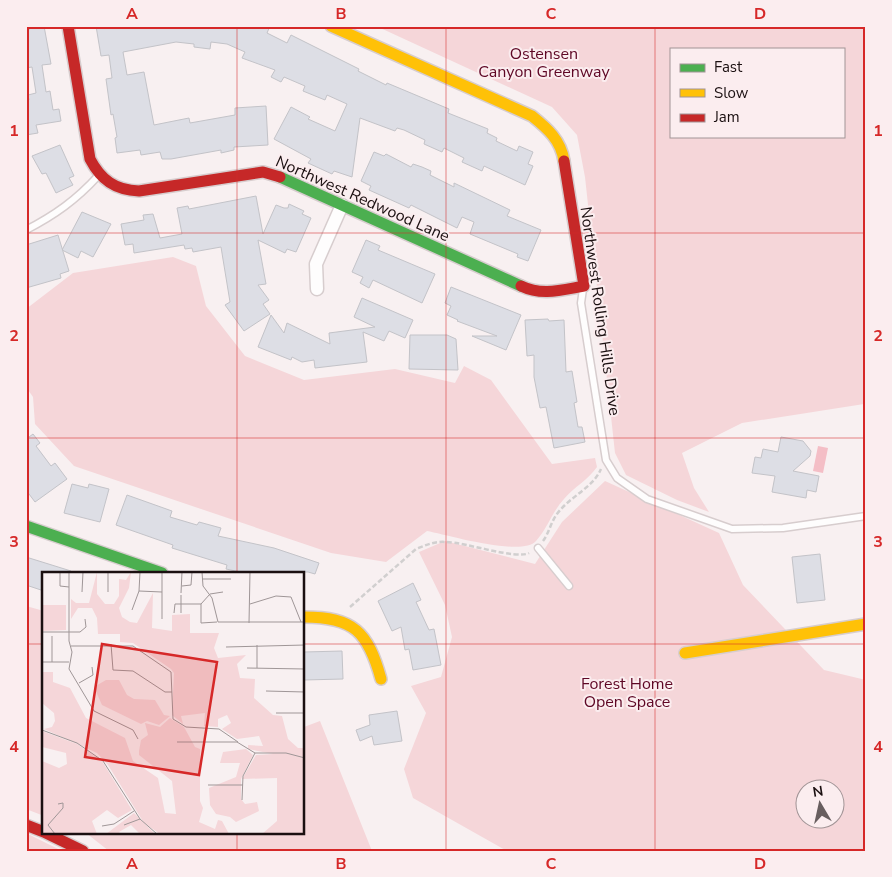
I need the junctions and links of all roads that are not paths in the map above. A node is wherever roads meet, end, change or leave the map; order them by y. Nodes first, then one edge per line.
1 (68, 26) edge
2 (331, 26) edge
3 (99, 175) junction
4 (342, 205) junction
5 (26, 230) edge
6 (584, 286) junction
7 (316, 289) dead end
8 (866, 516) edge
9 (26, 526) edge
10 (538, 548) road end
11 (159, 572) edge
12 (569, 586) dead end
13 (305, 618) edge
14 (866, 624) edge
15 (685, 653) dead end
16 (380, 679) dead end
17 (26, 825) edge
18 (42, 832) edge
19 (47, 834) edge
20 (83, 851) edge

1 - 3 street
2 - 6 street, Northwest Rolling Hills Drive
3 - 4 street, Northwest Redwood Lane
3 - 5 lane
4 - 6 street, Northwest Redwood Lane
4 - 7 street
6 - 8 lane, Northwest Rolling Hills Drive
9 - 11 street
10 - 12 lane
13 - 16 street
14 - 15 street
17 - 18 street
19 - 20 street

